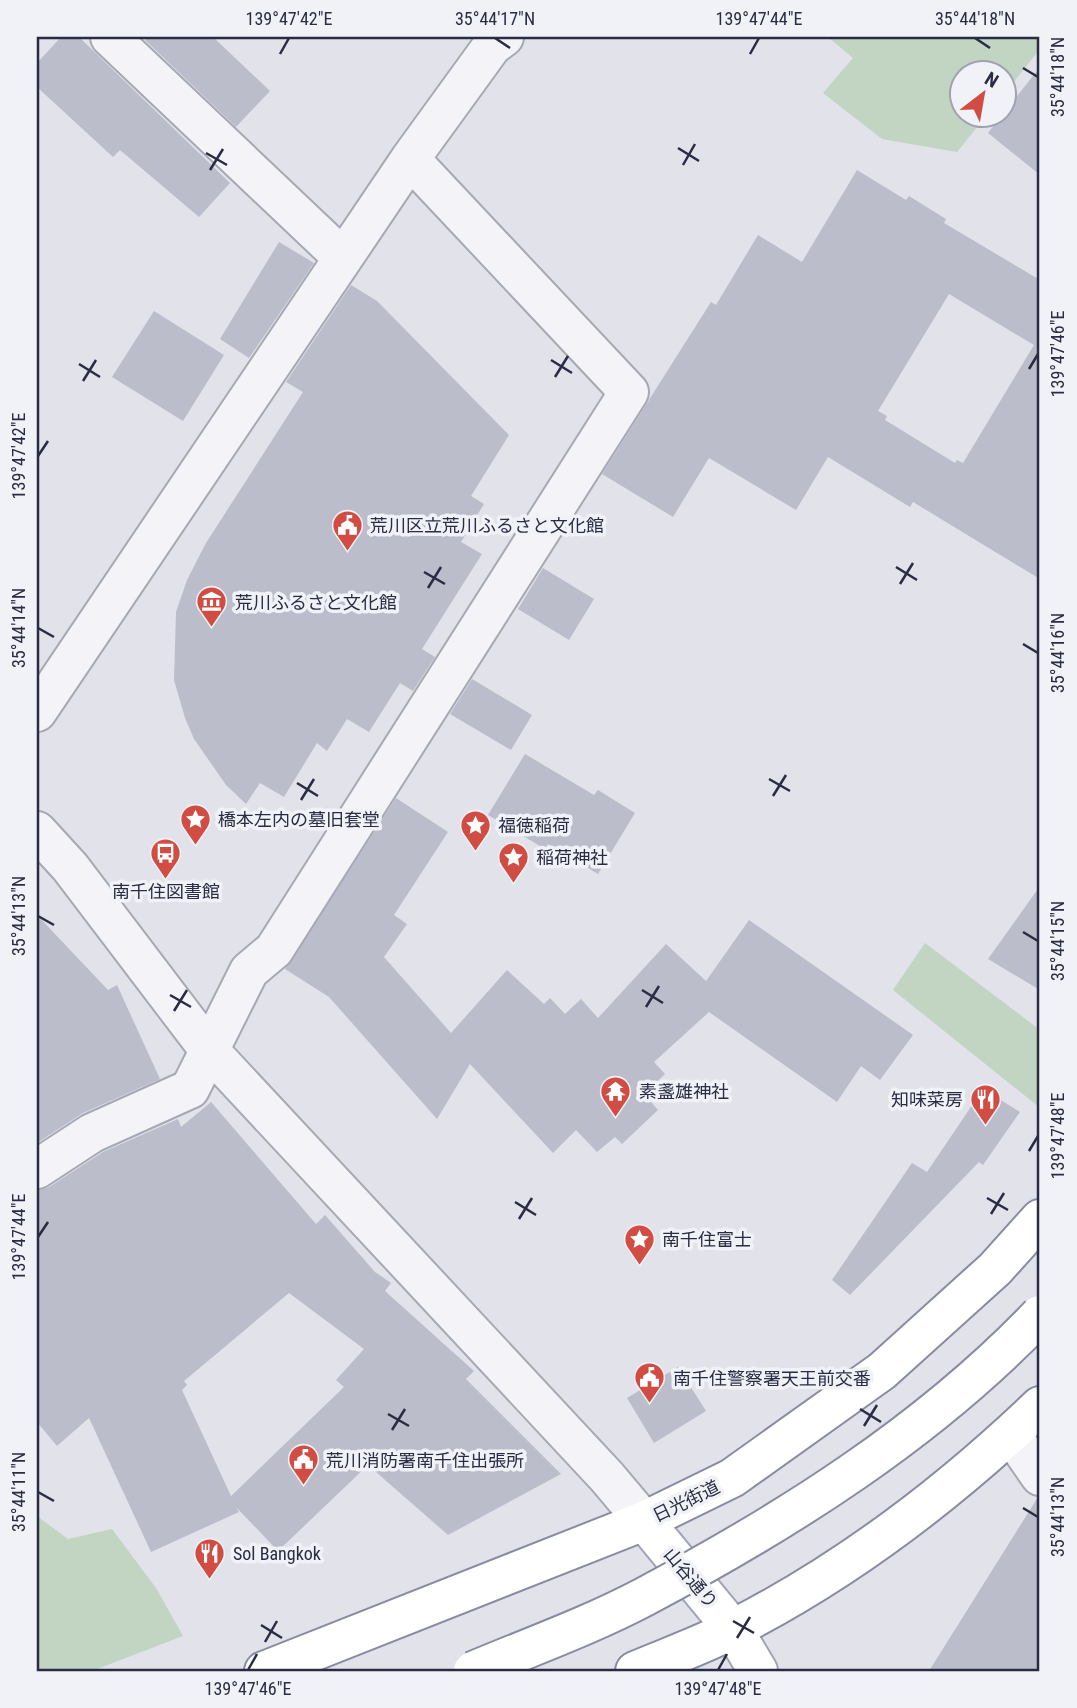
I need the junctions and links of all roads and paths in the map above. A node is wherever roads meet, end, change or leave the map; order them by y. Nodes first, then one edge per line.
1 (110, 37) edge
2 (504, 37) edge
3 (410, 159) junction
4 (343, 258) junction
5 (37, 712) edge
6 (37, 831) edge
7 (208, 1051) junction
8 (37, 1169) edge
9 (1040, 1219) edge
10 (1040, 1315) edge
11 (1040, 1406) edge
12 (1011, 1434) junction
13 (1040, 1476) edge
14 (644, 1521) junction
15 (733, 1629) junction
16 (264, 1671) edge
17 (473, 1671) edge
18 (635, 1671) edge
19 (758, 1671) edge

1 - 4 street
2 - 3 street
3 - 4 street
3 - 7 street
4 - 5 street
6 - 7 street
7 - 8 street
7 - 14 street
9 - 14 main road, 日光街道
10 - 17 main road, bridge
11 - 12 main road
12 - 13 street
12 - 15 main road
14 - 15 main road, 山谷通り
14 - 16 main road, 日光街道
15 - 18 main road
15 - 19 main road, 山谷通り

